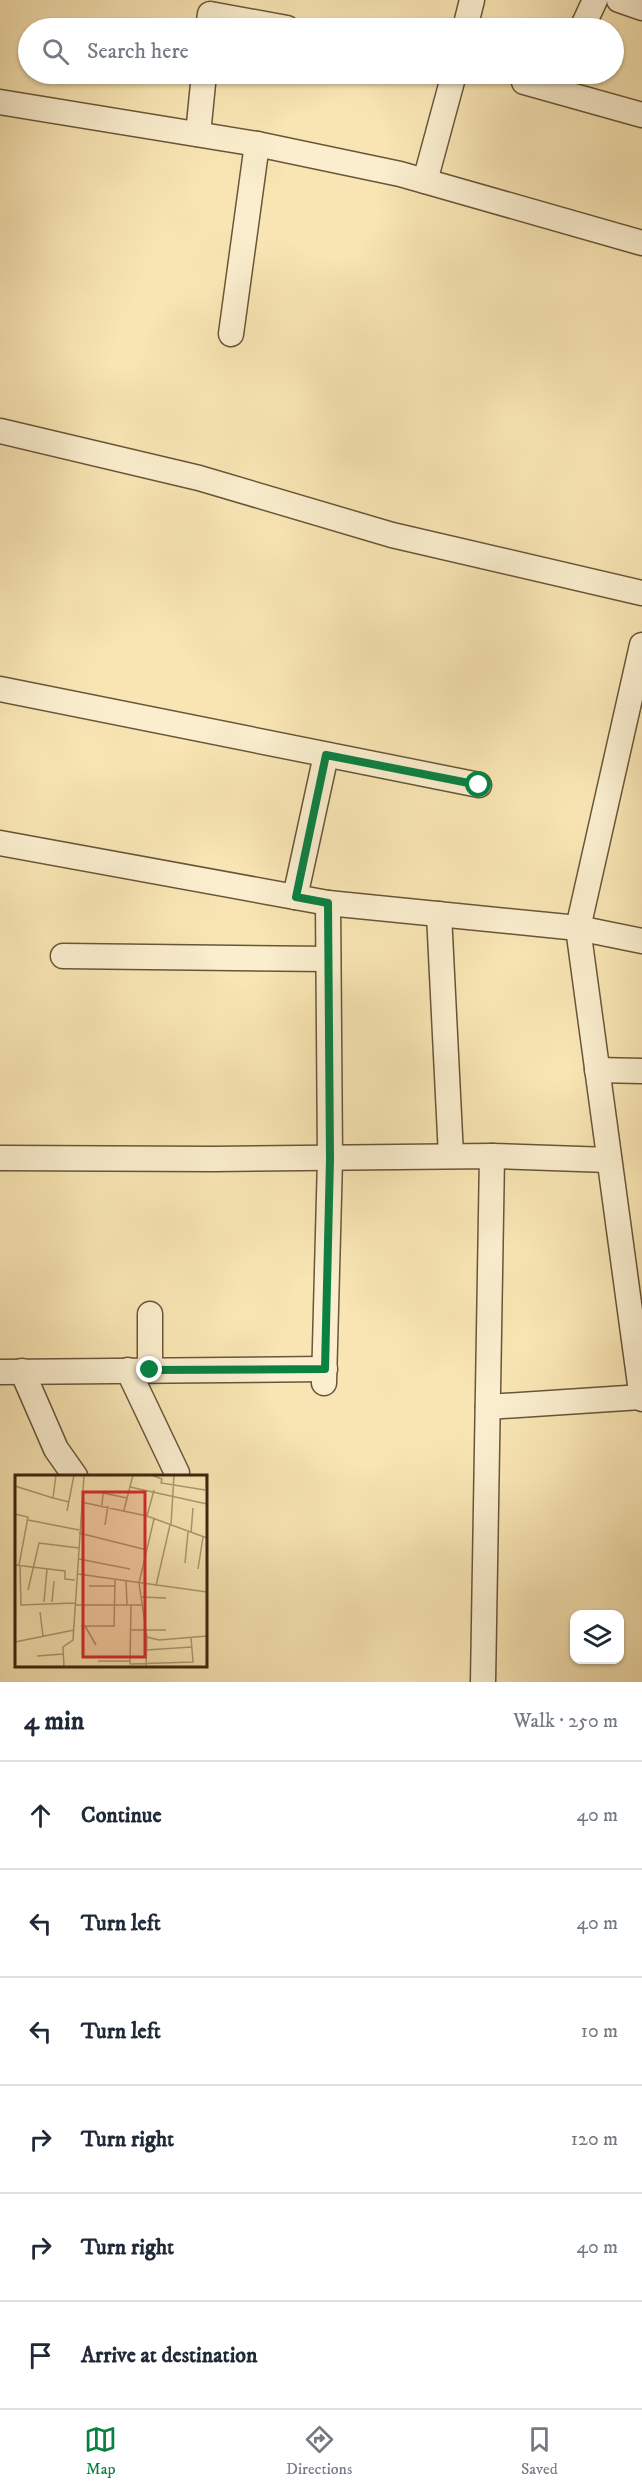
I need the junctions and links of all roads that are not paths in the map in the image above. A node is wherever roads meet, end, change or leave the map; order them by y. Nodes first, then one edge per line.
1 (472, 0) edge
2 (595, 0) edge
3 (619, 0) edge
4 (642, 8) edge
5 (209, 18) edge
6 (232, 18) edge
7 (468, 18) edge
8 (587, 18) edge
9 (203, 84) edge
10 (450, 84) edge
11 (562, 84) edge
12 (0, 102) edge
13 (642, 115) edge
14 (198, 134) junction
15 (257, 144) junction
16 (425, 181) junction
17 (642, 243) edge
18 (231, 334) dead end
19 (0, 431) edge
20 (642, 593) edge
21 (642, 645) edge
22 (0, 689) edge
23 (326, 755) junction
24 (479, 785) dead end
25 (0, 843) edge
26 (296, 897) junction
27 (328, 903) junction
28 (439, 914) junction
29 (578, 928) junction
30 (642, 941) edge
31 (63, 956) dead end
32 (328, 959) junction
33 (597, 1070) junction
34 (642, 1071) edge
35 (451, 1156) junction
36 (492, 1156) junction
37 (0, 1158) edge
38 (330, 1159) junction
39 (609, 1160) junction
40 (150, 1314) dead end
41 (139, 1370) junction
42 (11, 1371) edge
43 (642, 1397) edge
44 (488, 1407) junction
45 (177, 1473) dead end
46 (74, 1475) edge
47 (483, 1682) edge

1 - 7 street
2 - 8 street
3 - 4 street
5 - 6 street
9 - 14 street
10 - 16 street
11 - 13 street
12 - 14 street
14 - 15 street
15 - 16 street
15 - 18 street
16 - 17 street
19 - 20 street
21 - 29 street
22 - 23 street
23 - 24 street
23 - 26 street
25 - 26 street
26 - 27 street
27 - 28 street
27 - 32 street
28 - 29 street
28 - 35 street
29 - 30 street
29 - 33 street
31 - 32 street
32 - 38 street
33 - 34 street
33 - 39 street
35 - 36 street
35 - 38 street
36 - 39 street
36 - 44 street
37 - 38 street
38 - 41 street
39 - 43 street
40 - 41 street
41 - 42 street
41 - 45 street
42 - 46 street
43 - 44 street
44 - 47 street

